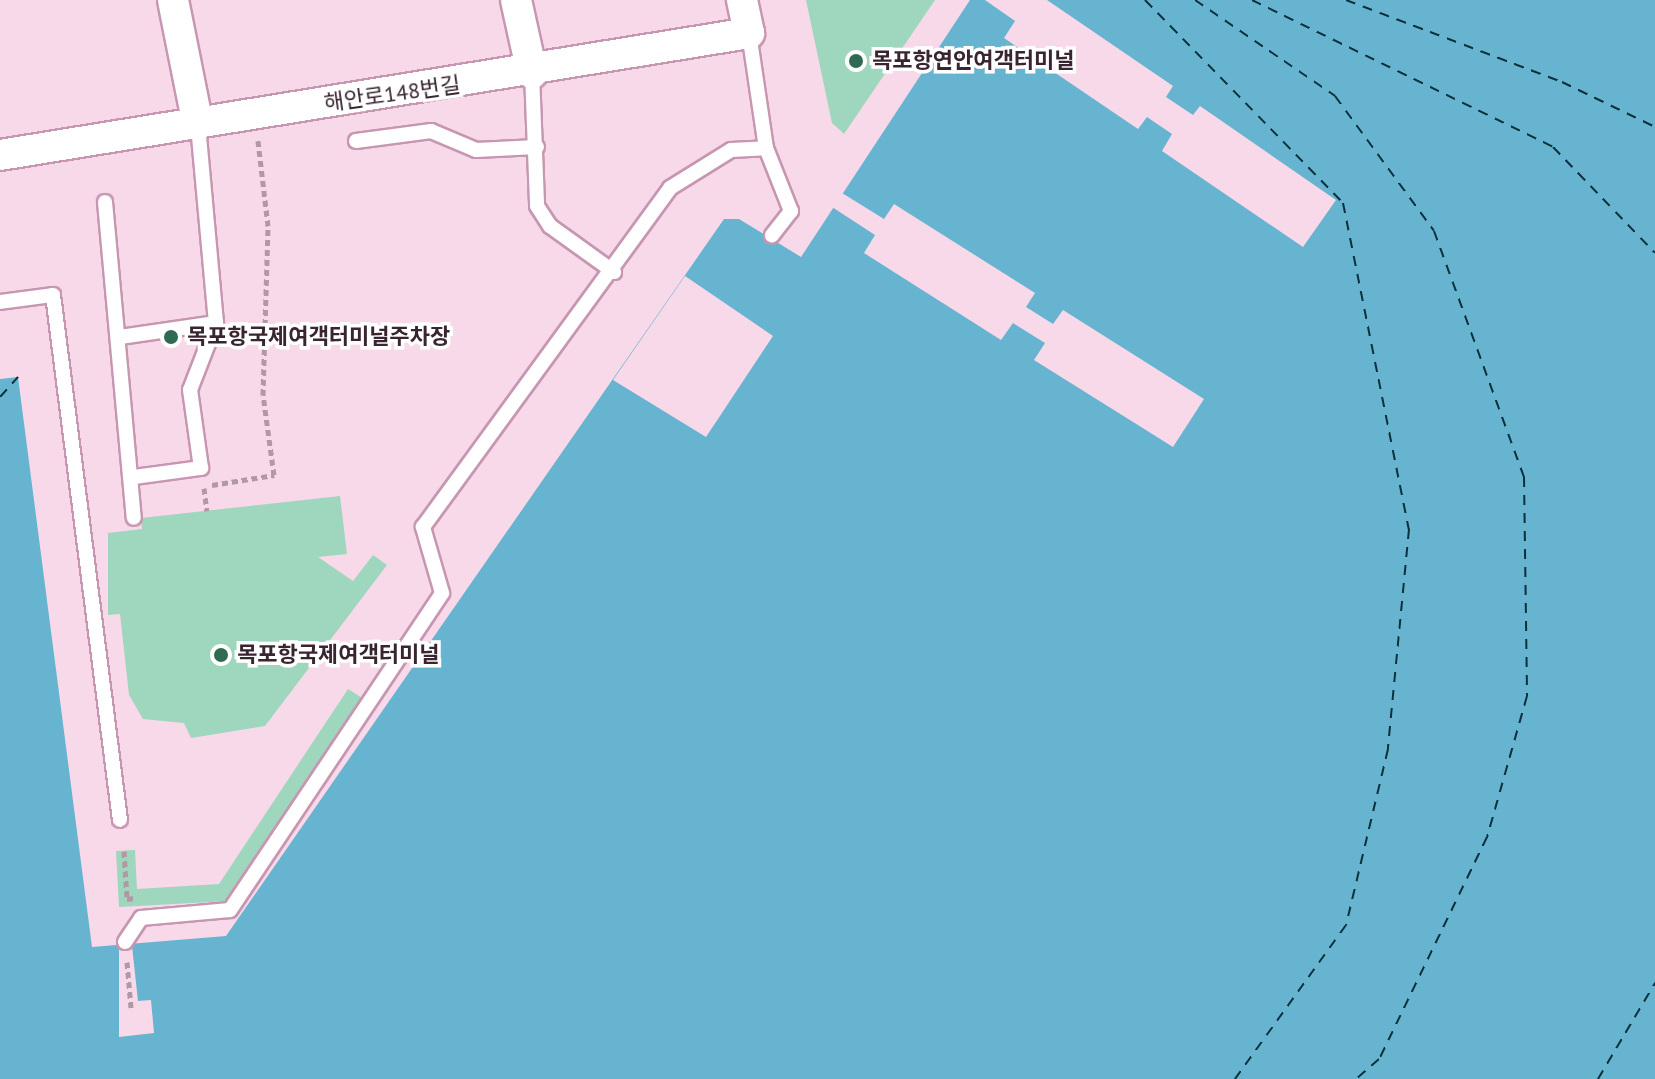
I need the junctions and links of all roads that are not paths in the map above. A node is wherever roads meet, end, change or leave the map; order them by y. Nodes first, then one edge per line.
1 (173, 0) edge
2 (516, 0) edge
3 (742, 0) edge
4 (749, 33) junction
5 (532, 73) junction
6 (198, 125) junction
7 (356, 141) dead end
8 (537, 147) junction
9 (766, 148) junction
10 (0, 155) edge
11 (105, 202) dead end
12 (772, 235) dead end
13 (614, 272) junction
14 (0, 302) edge
15 (216, 323) junction
16 (120, 337) junction
17 (134, 477) junction
18 (134, 518) dead end
19 (120, 820) dead end
20 (125, 942) road end

1 - 6 street
2 - 5 street
3 - 4 street
4 - 5 street, 해안로148번길
4 - 9 lane
5 - 6 street, 해안로148번길
5 - 8 lane
6 - 10 street, 해안로148번길
6 - 15 lane
7 - 8 lane
8 - 13 lane
9 - 12 lane
9 - 13 lane
11 - 16 lane
13 - 20 lane
14 - 19 lane
15 - 16 lane
15 - 17 lane
16 - 17 lane
17 - 18 lane

